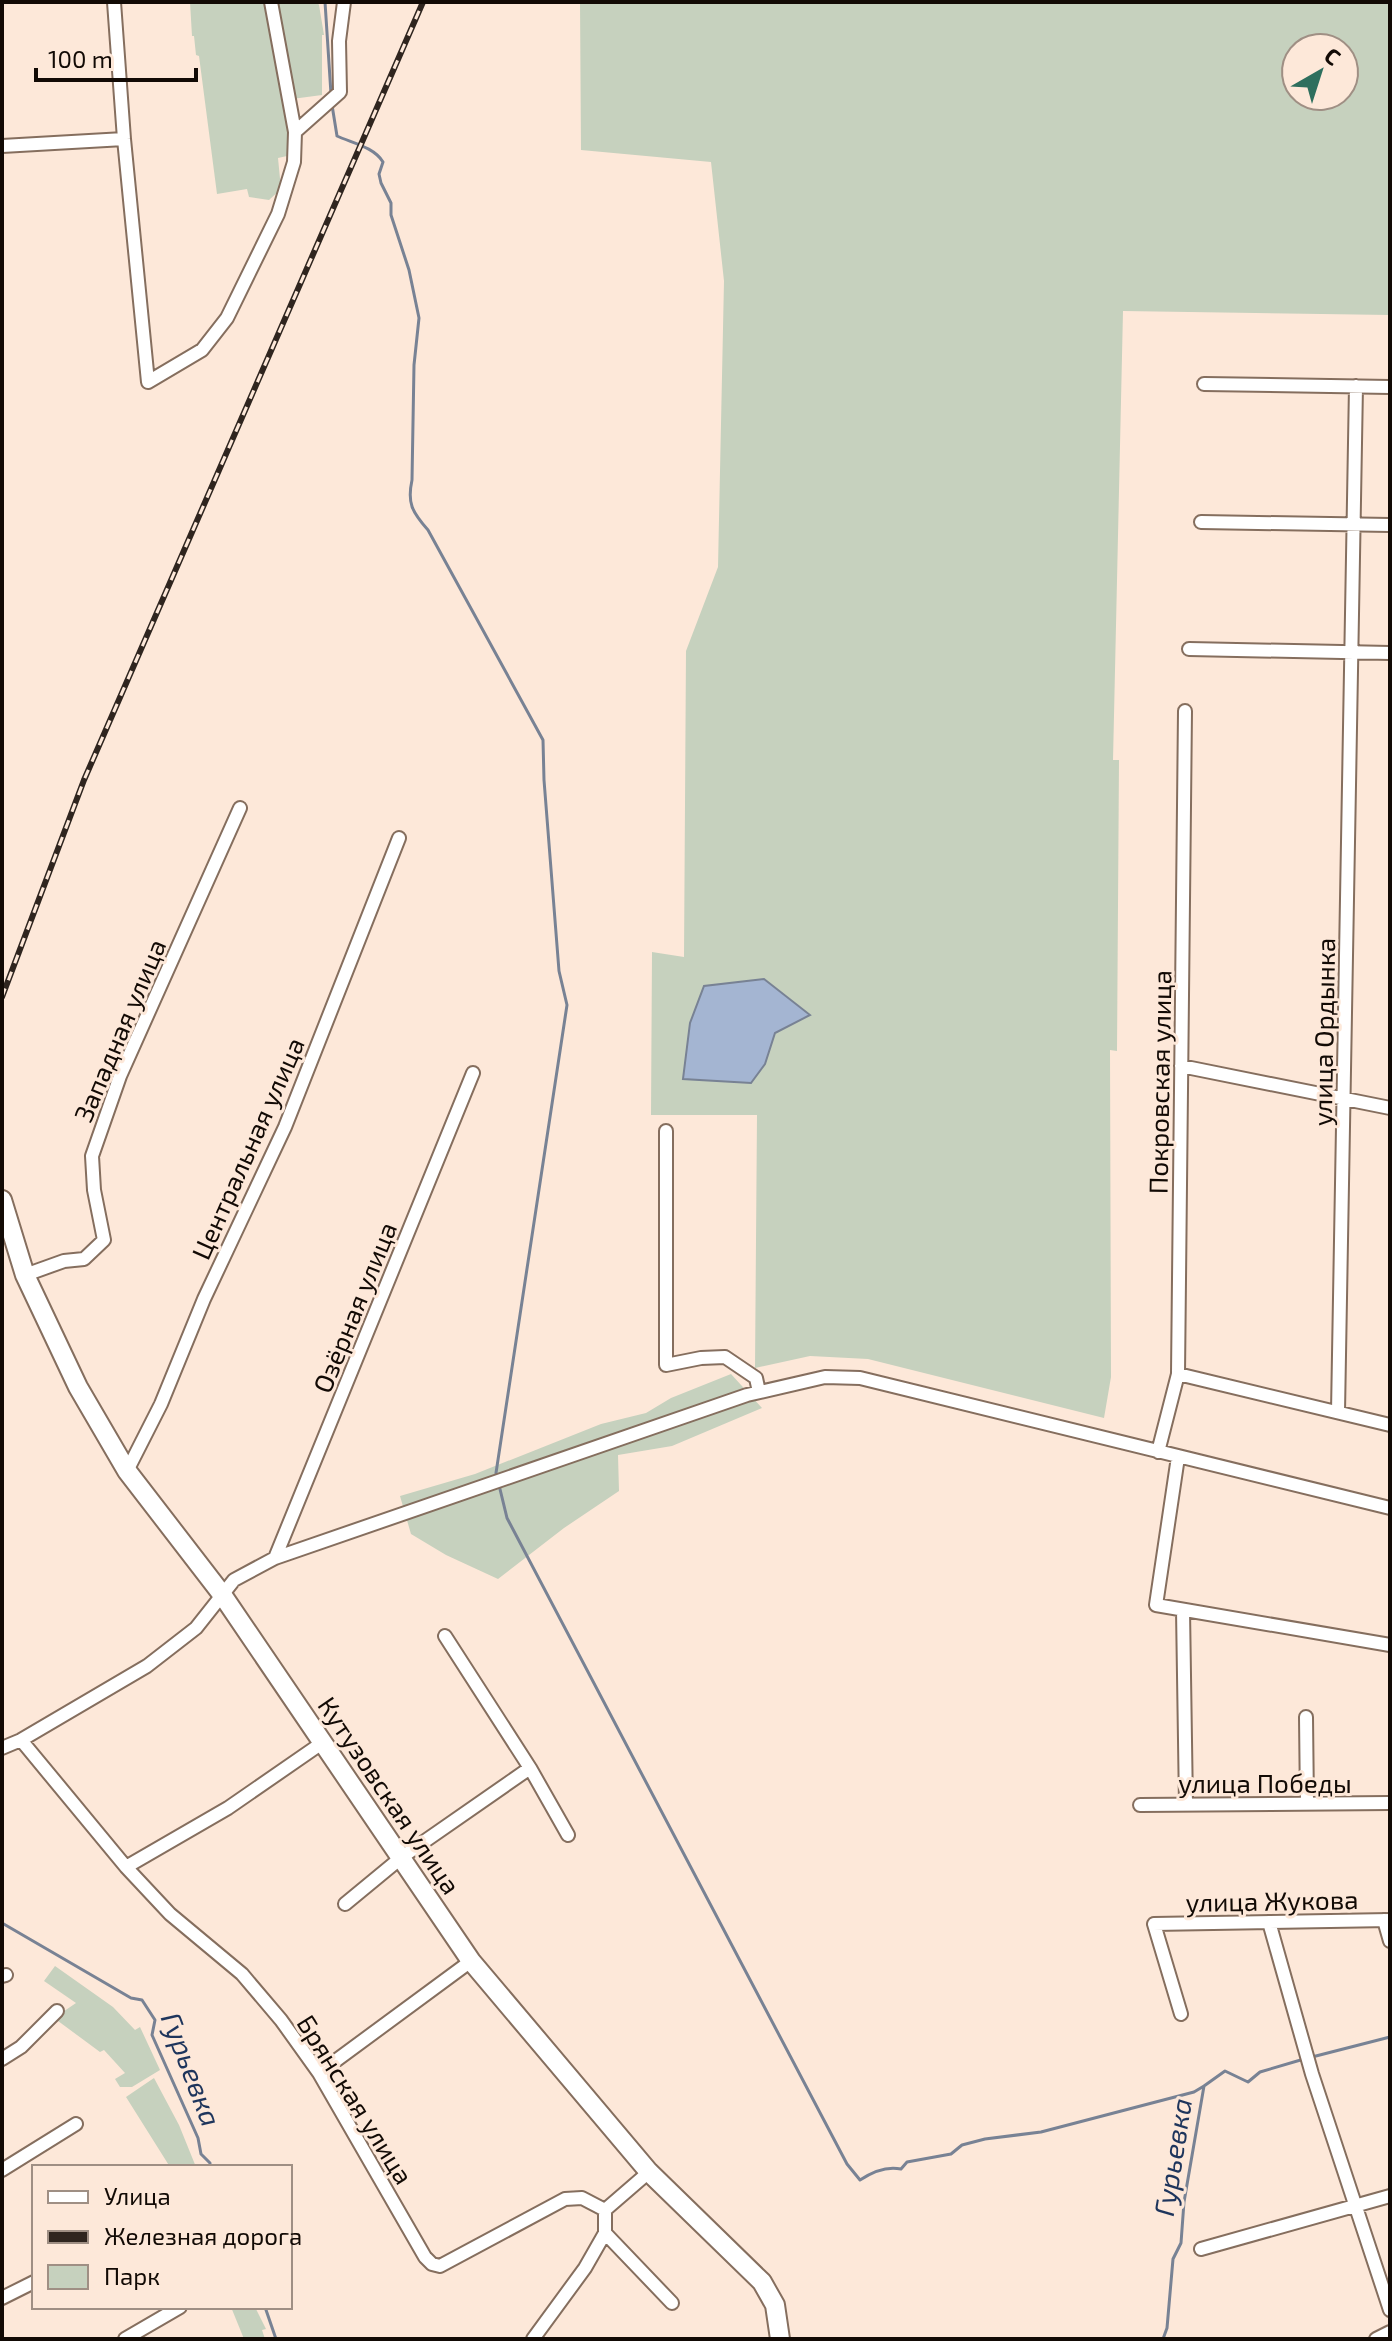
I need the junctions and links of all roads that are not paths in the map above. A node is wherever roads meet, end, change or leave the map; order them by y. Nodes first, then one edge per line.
1 (114, 2) edge
2 (271, 2) edge
3 (344, 2) edge
4 (295, 132) junction
5 (124, 139) junction
6 (2, 146) edge
7 (1204, 384) dead end
8 (1356, 386) junction
9 (1390, 387) edge
10 (1201, 522) dead end
11 (1355, 525) junction
12 (1390, 525) edge
13 (1189, 649) dead end
14 (1353, 653) junction
15 (1390, 653) edge
16 (1185, 711) dead end
17 (240, 808) dead end
18 (399, 838) dead end
19 (1181, 1066) junction
20 (473, 1073) dead end
21 (1344, 1098) junction
22 (1390, 1108) edge
23 (666, 1131) dead end
24 (2, 1200) edge
25 (25, 1275) junction
26 (1178, 1374) junction
27 (759, 1392) junction
28 (1338, 1412) junction
29 (1390, 1425) edge
30 (1158, 1452) junction
31 (1178, 1457) junction
32 (127, 1471) junction
33 (1390, 1508) edge
34 (275, 1558) junction
35 (221, 1593) junction
36 (1183, 1610) junction
37 (445, 1636) dead end
38 (1390, 1645) edge
39 (1306, 1717) dead end
40 (21, 1740) junction
41 (322, 1743) junction
42 (2, 1748) edge
43 (530, 1768) junction
44 (1390, 1803) edge
45 (1307, 1804) junction
46 (1140, 1805) dead end
47 (1186, 1805) junction
48 (568, 1835) dead end
49 (402, 1857) junction
50 (126, 1867) junction
51 (345, 1904) dead end
52 (1387, 1920) edge
53 (1269, 1922) junction
54 (1390, 1941) edge
55 (471, 1961) junction
56 (57, 2011) dead end
57 (1181, 2014) dead end
58 (2, 2059) edge
59 (319, 2073) junction
60 (76, 2124) dead end
61 (2, 2170) edge
62 (649, 2172) junction
63 (1390, 2196) edge
64 (605, 2210) junction
65 (605, 2233) junction
66 (1201, 2249) dead end
67 (32, 2283) edge
68 (2, 2298) edge
69 (672, 2303) dead end
70 (177, 2309) edge
71 (1390, 2310) edge
72 (1390, 2332) edge
73 (125, 2339) edge
74 (533, 2339) edge
75 (780, 2339) edge
76 (1376, 2339) edge

1 - 5 street
2 - 4 street
3 - 4 street
4 - 5 street
5 - 6 street
7 - 8 street
8 - 9 street
8 - 11 street, улица Ордынка
10 - 11 street
11 - 12 street
11 - 14 street, улица Ордынка
13 - 14 street
14 - 15 street
14 - 21 street, улица Ордынка
16 - 19 street, Покровская улица
17 - 25 street, Западная улица
18 - 32 street, Центральная улица
19 - 21 street
19 - 26 street, Покровская улица
20 - 34 street, Озёрная улица
21 - 22 street
21 - 28 street, улица Ордынка
23 - 27 street
24 - 25 street, Кутузовская улица
25 - 32 street, Кутузовская улица
26 - 28 street
26 - 30 street, Покровская улица
27 - 30 street
27 - 34 street
28 - 29 street
30 - 31 street
31 - 33 street
31 - 36 street
32 - 35 street, Кутузовская улица
34 - 35 street
35 - 40 street
35 - 41 street, Кутузовская улица
36 - 38 street
36 - 47 street
37 - 43 street
39 - 45 street
40 - 42 street
40 - 50 street, Брянская улица
41 - 49 street, Кутузовская улица
41 - 50 street
43 - 48 street
43 - 49 street
44 - 45 street, улица Победы
45 - 47 street, улица Победы
46 - 47 street, улица Победы
49 - 51 street
49 - 55 street, Кутузовская улица
50 - 59 street, Брянская улица
52 - 53 street, улица Жукова
52 - 54 street
53 - 57 street, улица Жукова
53 - 71 street
55 - 59 street
55 - 62 street, Кутузовская улица
56 - 58 street
59 - 64 street, Брянская улица
60 - 61 street
62 - 64 street
62 - 75 street, Кутузовская улица
63 - 66 street
64 - 65 street
65 - 69 street
65 - 74 street
67 - 68 street
70 - 73 street
72 - 76 street

